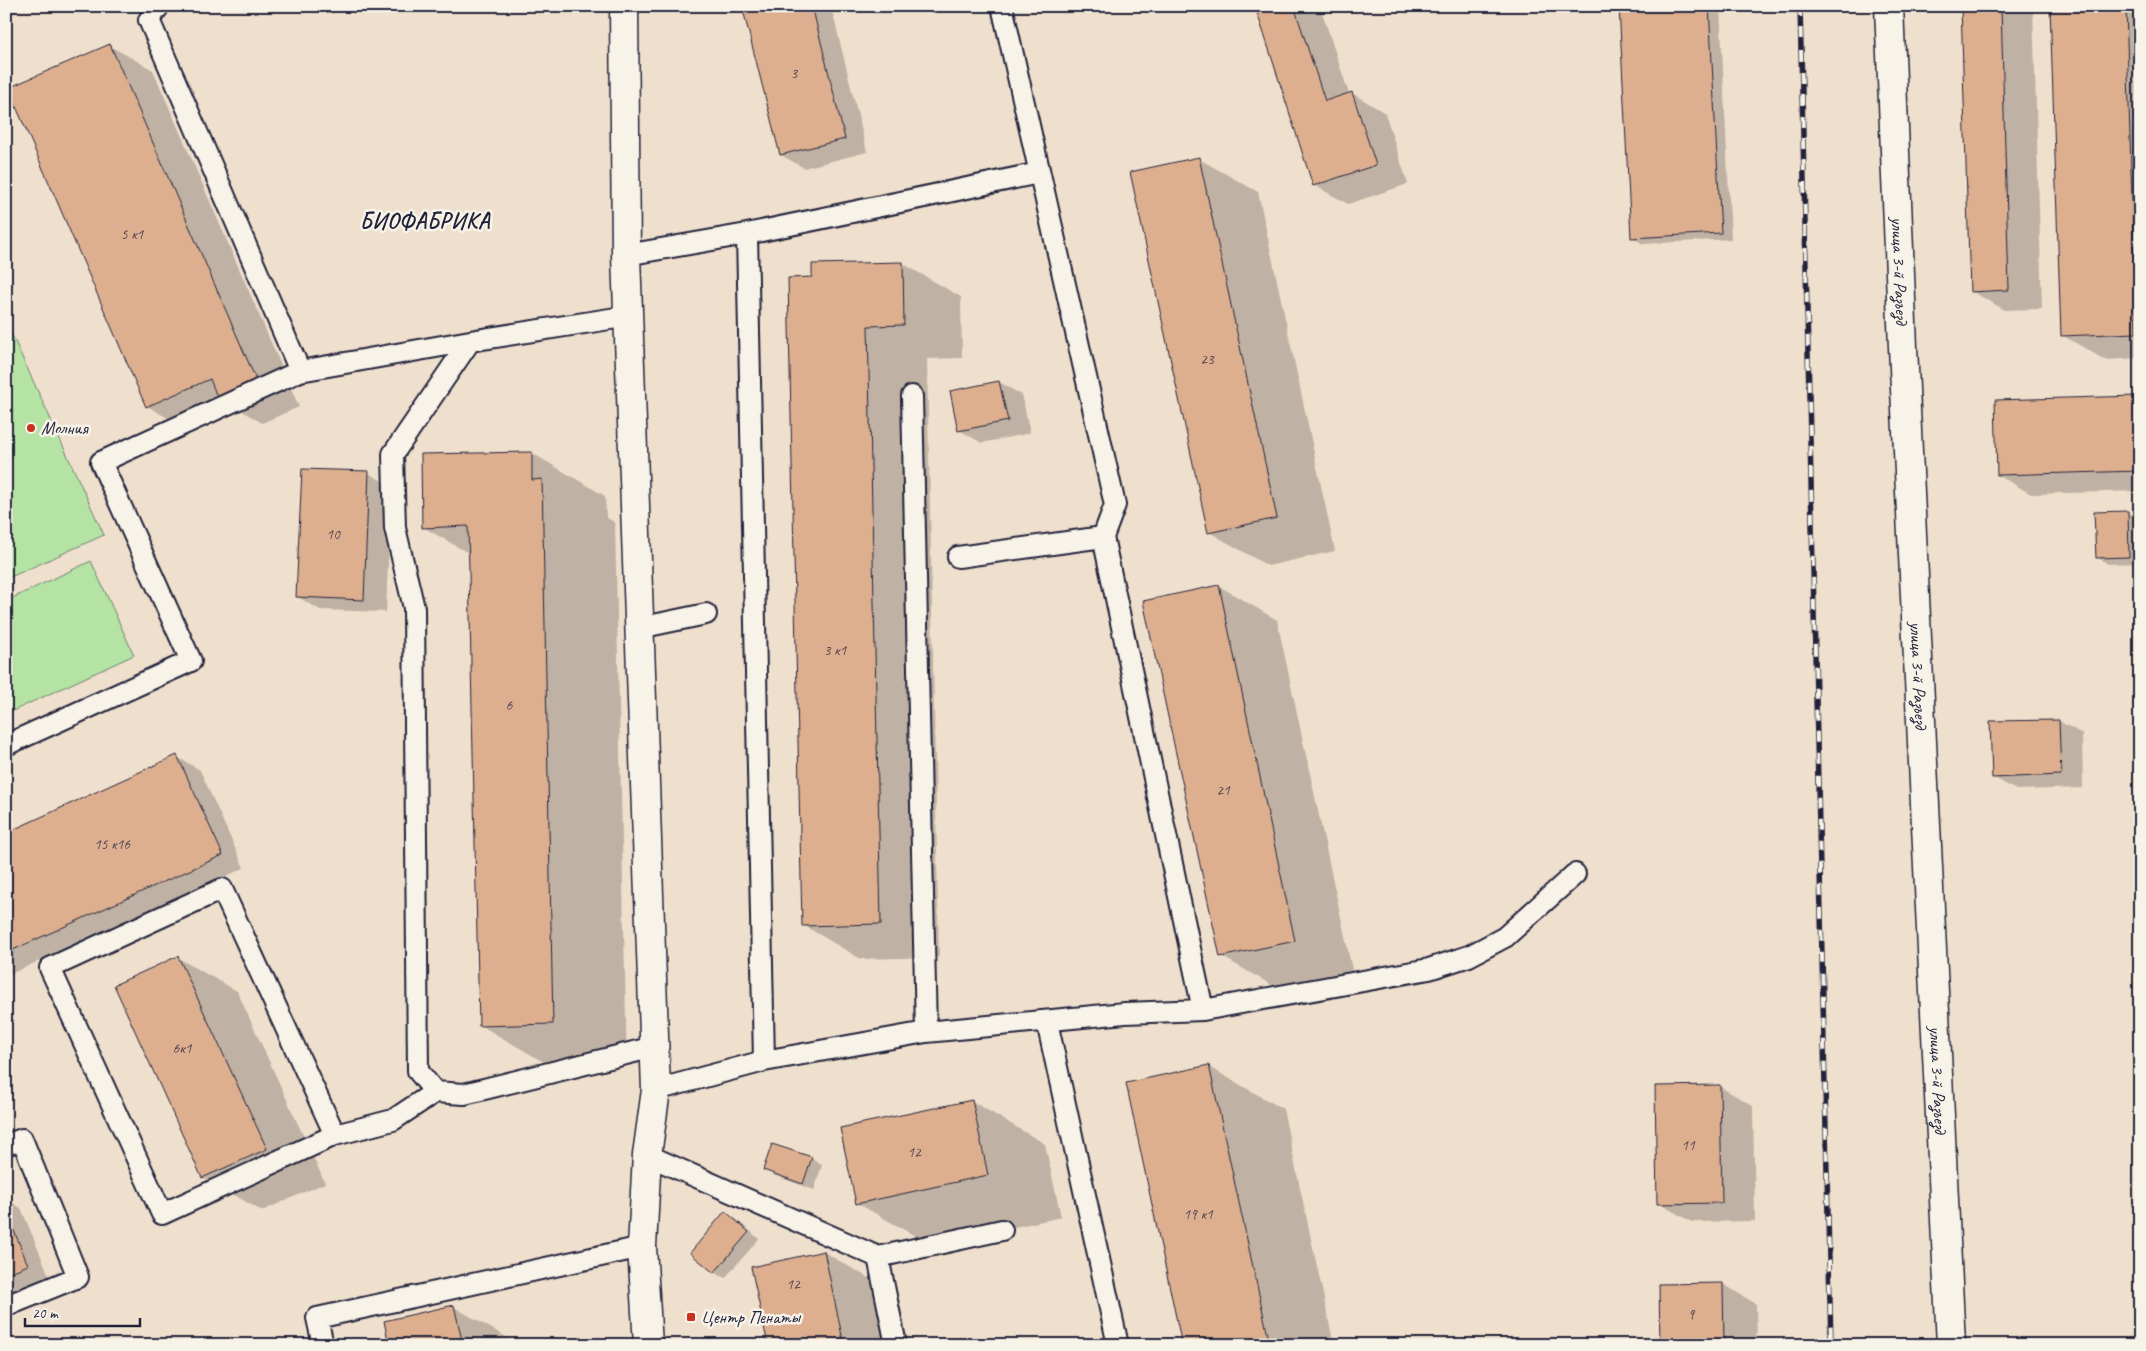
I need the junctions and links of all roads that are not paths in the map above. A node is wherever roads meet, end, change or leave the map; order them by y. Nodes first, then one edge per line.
1 (159, 6) edge
2 (624, 6) edge
3 (1002, 6) edge
4 (1889, 6) edge
5 (1039, 173) junction
6 (747, 234) junction
7 (626, 255) junction
8 (629, 316) junction
9 (470, 341) junction
10 (300, 371) junction
11 (912, 396) dead end
12 (1103, 537) junction
13 (958, 557) dead end
14 (706, 614) dead end
15 (640, 628) junction
16 (6, 745) edge
17 (1575, 874) dead end
18 (1203, 1010) junction
19 (1047, 1022) junction
20 (926, 1032) junction
21 (654, 1047) junction
22 (764, 1061) junction
23 (656, 1090) junction
24 (435, 1092) junction
25 (335, 1135) junction
26 (6, 1145) edge
27 (647, 1155) junction
28 (1002, 1230) dead end
29 (642, 1247) junction
30 (878, 1257) junction
31 (6, 1306) edge
32 (322, 1345) edge
33 (648, 1345) edge
34 (896, 1345) edge
35 (1118, 1345) edge
36 (1951, 1345) edge

1 - 10 lane
2 - 7 street
3 - 5 lane
4 - 36 street, улица 3-й Разъезд
5 - 6 lane
5 - 12 lane
6 - 7 lane
6 - 22 lane
7 - 8 street
8 - 9 lane
8 - 15 street
9 - 10 lane
9 - 24 lane
10 - 16 lane
11 - 20 lane
12 - 13 lane
12 - 18 lane
14 - 15 lane
15 - 21 street
17 - 18 lane
18 - 19 lane
19 - 20 lane
19 - 35 lane
20 - 22 lane
21 - 23 street
21 - 24 lane
22 - 23 lane
23 - 27 street
24 - 25 lane
25 - 25 lane
26 - 31 lane
27 - 29 street
27 - 30 lane
28 - 30 lane
29 - 32 lane
29 - 33 street
30 - 34 lane

